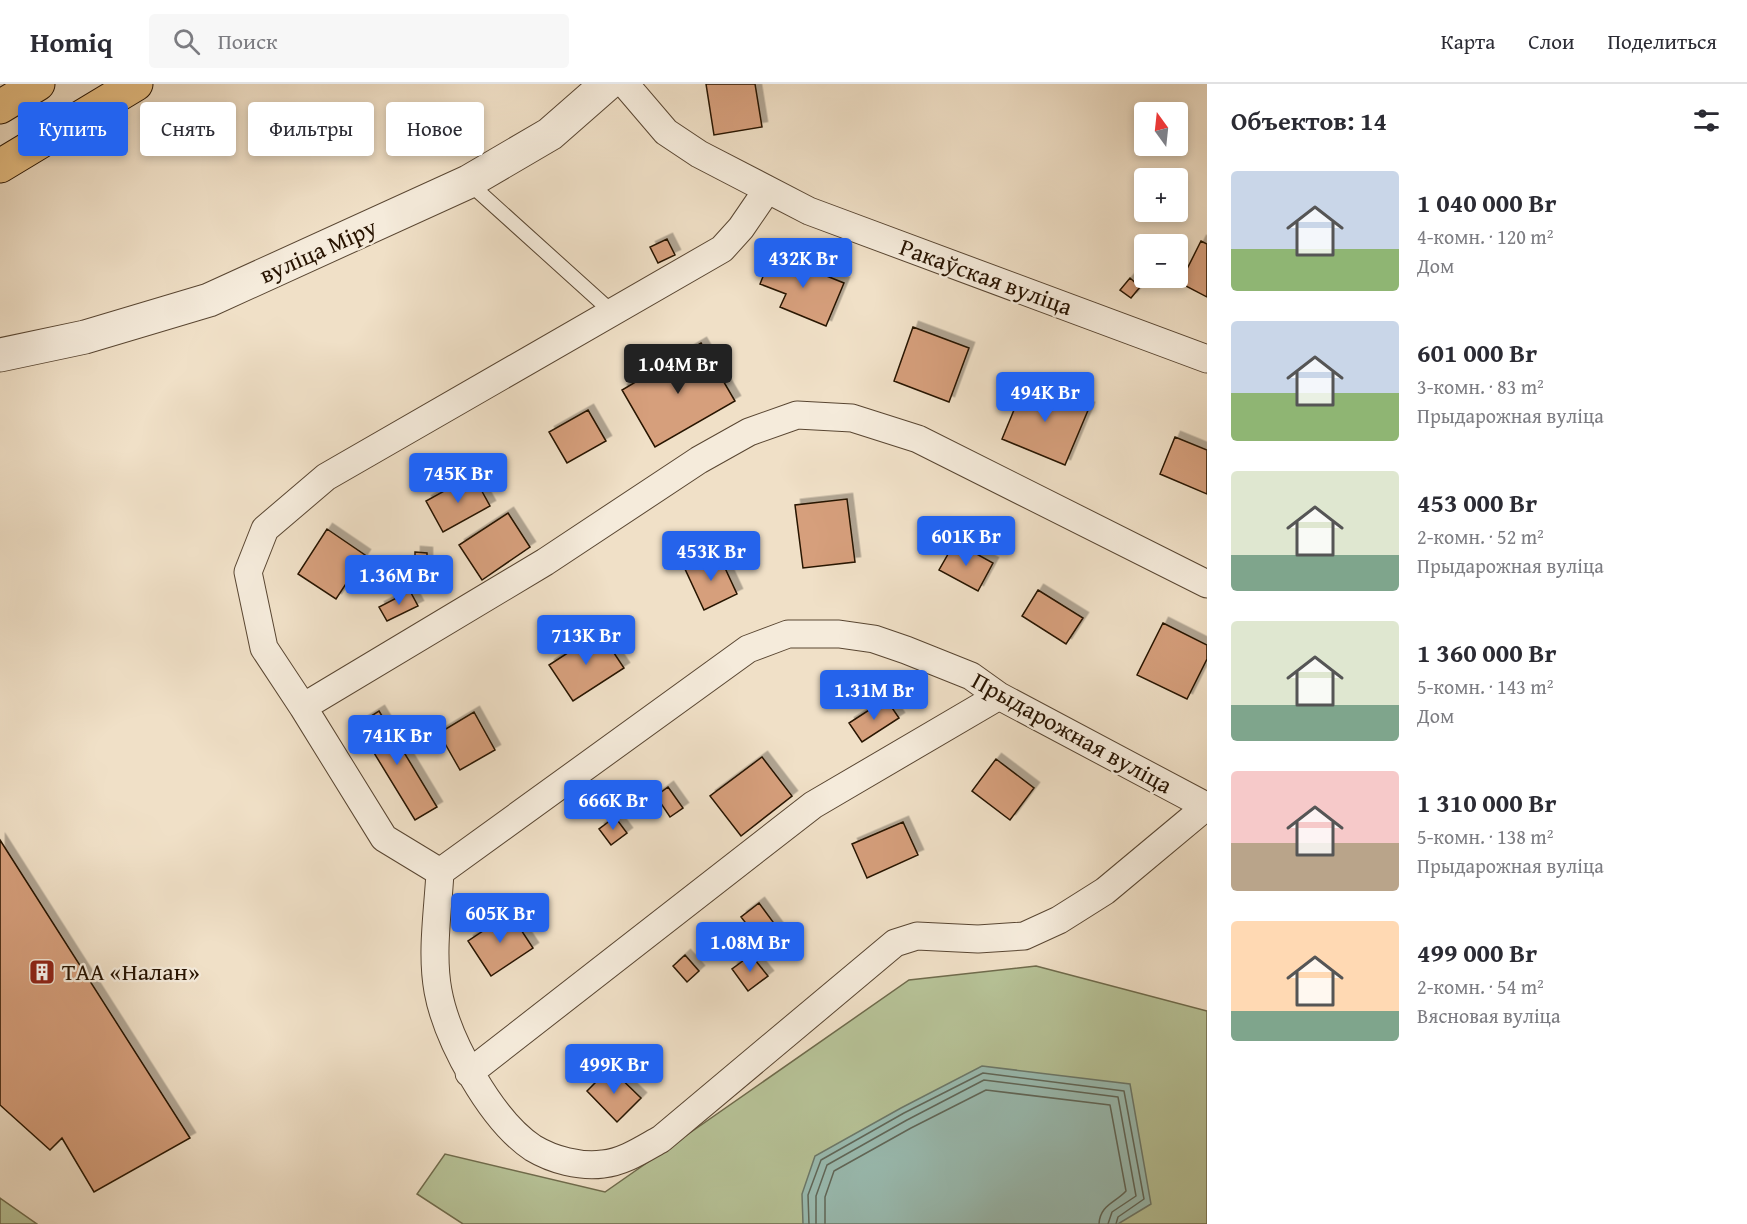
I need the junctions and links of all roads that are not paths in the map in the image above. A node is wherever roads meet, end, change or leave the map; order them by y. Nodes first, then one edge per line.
1 (38, 84) edge
2 (136, 84) edge
3 (608, 84) edge
4 (625, 84) edge
5 (0, 107) edge
6 (0, 166) edge
7 (468, 182) junction
8 (767, 190) junction
9 (612, 312) junction
10 (0, 355) edge
11 (1207, 359) edge
12 (1207, 584) edge
13 (999, 696) junction
14 (303, 707) junction
15 (1207, 806) edge
16 (440, 872) junction
17 (469, 1072) junction

1 - 5 highway
2 - 6 highway
3 - 7 street, вуліца Міру
4 - 8 street, Ракаўская вуліца
7 - 9 lane
7 - 10 street, вуліца Міру
8 - 9 street
8 - 11 street, Ракаўская вуліца
9 - 14 street
12 - 14 street
13 - 15 street, Прыдарожная вуліца
13 - 16 street, Прыдарожная вуліца
13 - 17 street
14 - 16 street
15 - 17 street
16 - 17 street

